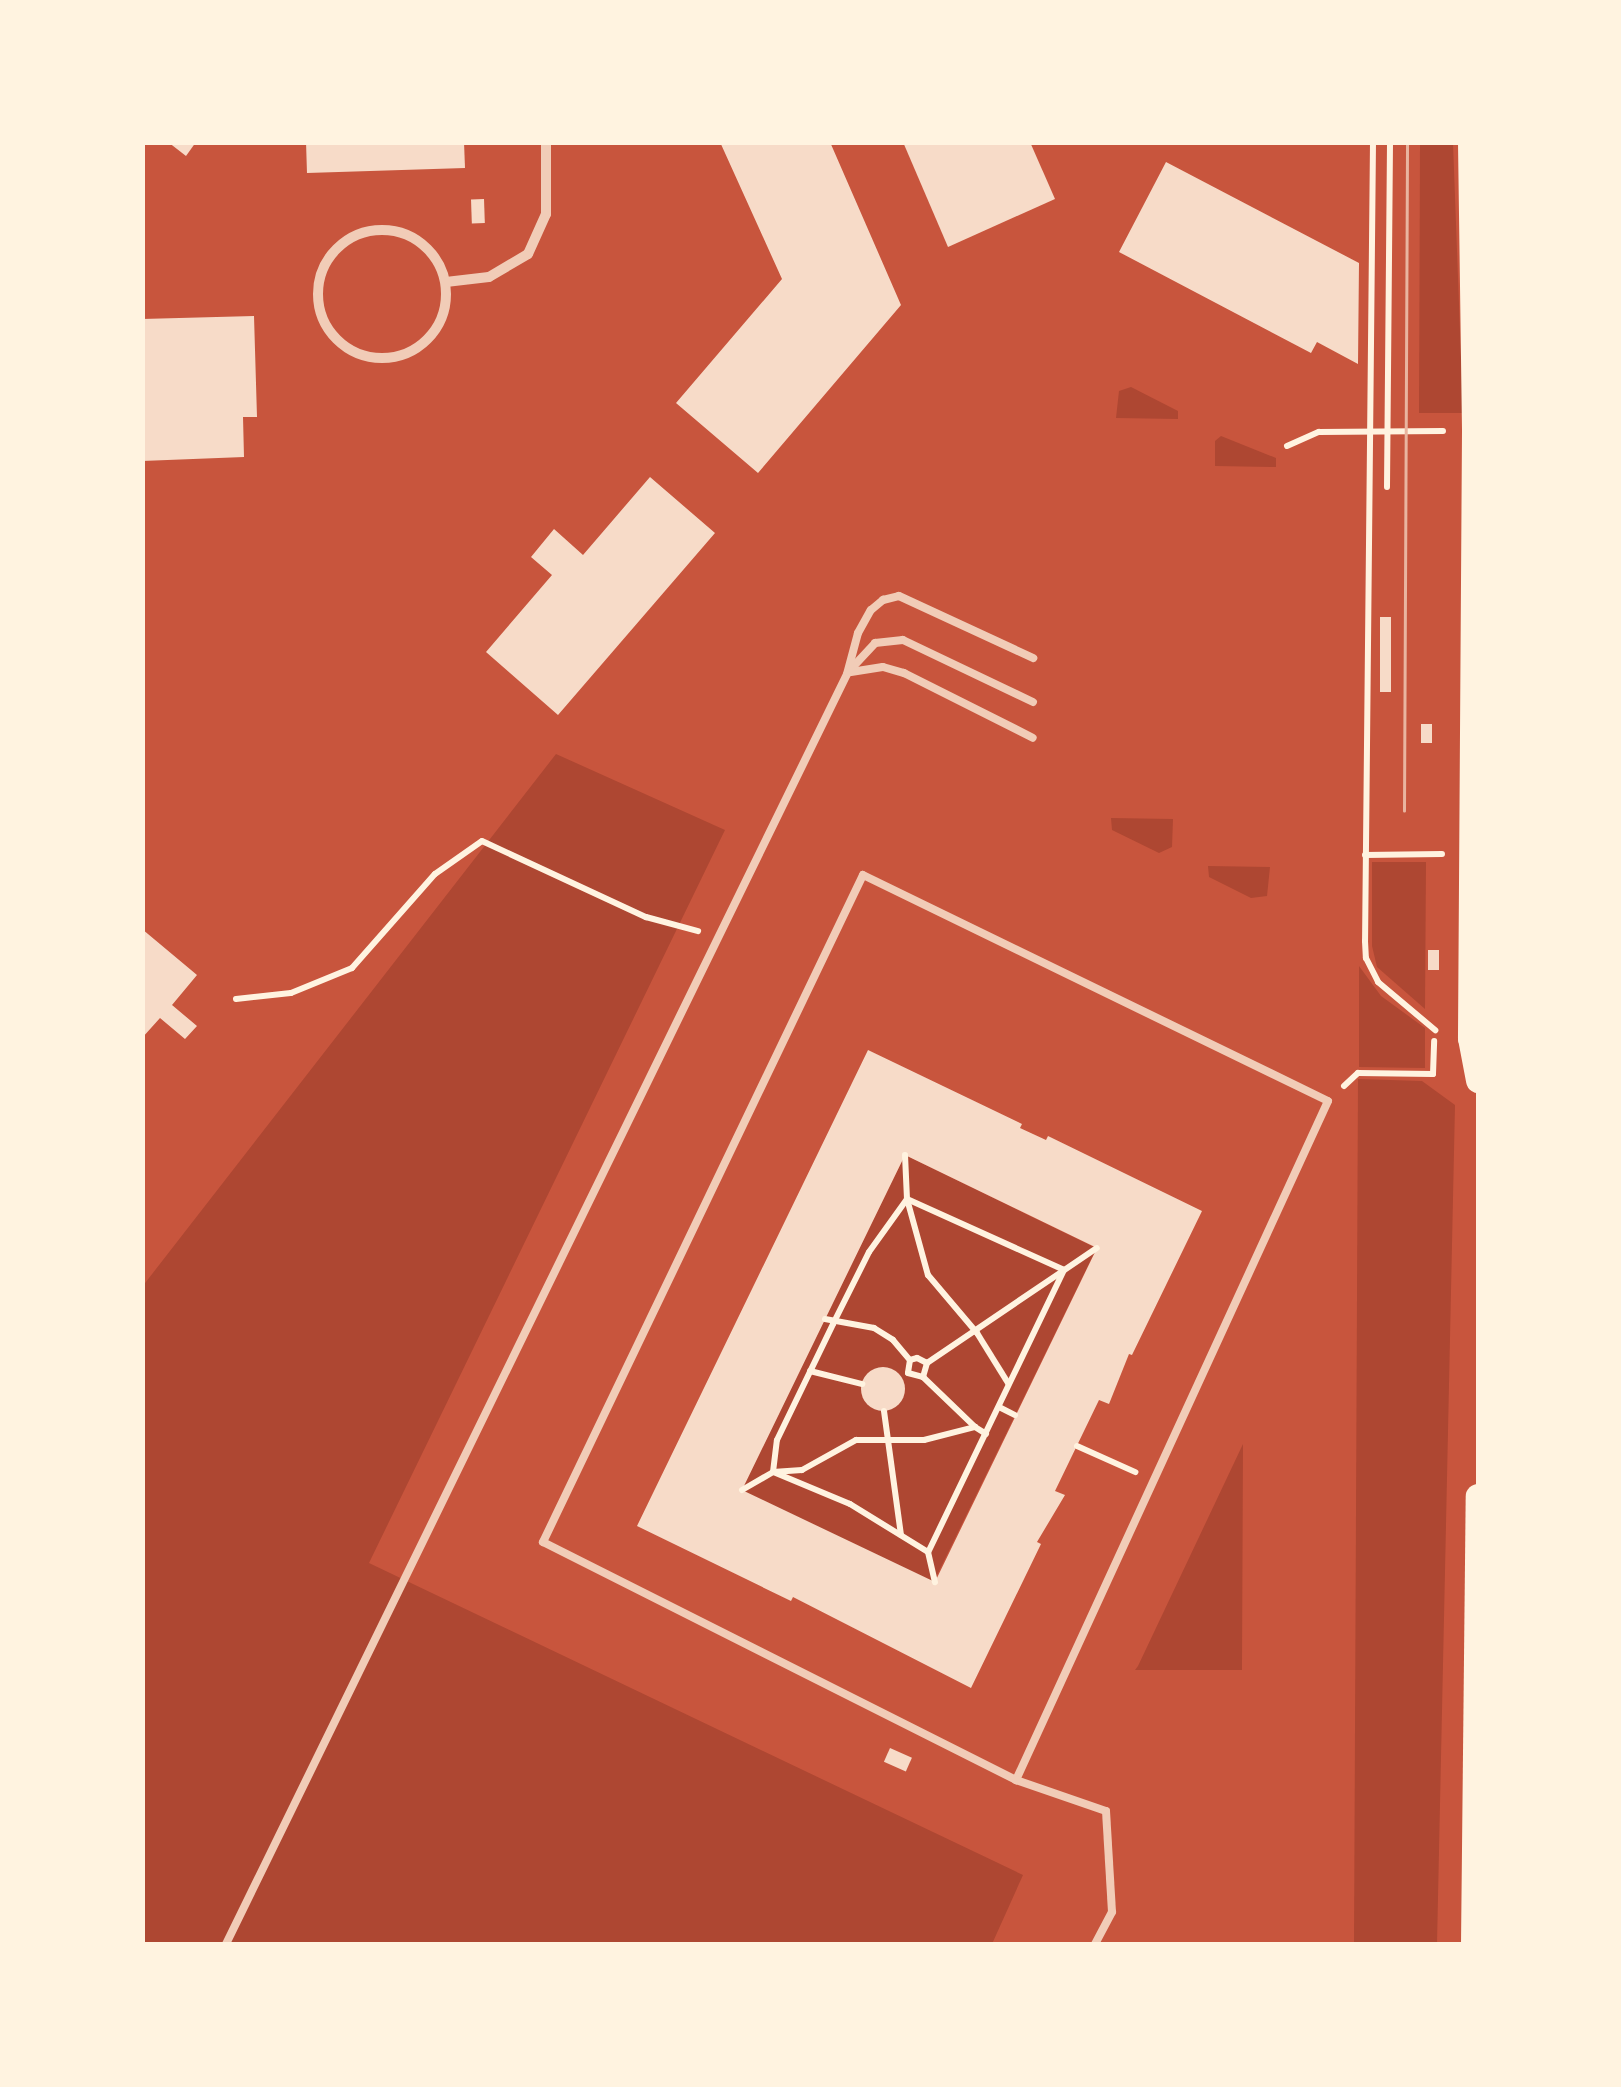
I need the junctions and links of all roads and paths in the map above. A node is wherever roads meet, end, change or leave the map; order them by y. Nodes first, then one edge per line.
1 (546, 142) edge
2 (1373, 142) edge
3 (1390, 142) edge
4 (1470, 142) edge
5 (446, 282) junction
6 (1474, 431) junction
7 (1371, 432) junction
8 (1388, 432) junction
9 (1288, 446) dead end
10 (1387, 487) dead end
11 (1034, 658) dead end
12 (847, 674) junction
13 (1033, 702) dead end
14 (1033, 738) dead end
15 (1472, 854) junction
16 (1365, 855) junction
17 (718, 937) junction
18 (236, 998) dead end
19 (1448, 1058) dead end
20 (1358, 1073) dead end
21 (1433, 1074) dead end
22 (1478, 1080) edge
23 (905, 1155) dead end
24 (906, 1199) junction
25 (1097, 1248) dead end
26 (1064, 1270) junction
27 (829, 1321) junction
28 (974, 1330) junction
29 (910, 1360) junction
30 (926, 1363) junction
31 (810, 1372) junction
32 (923, 1377) junction
33 (862, 1384) dead end
34 (1008, 1384) junction
35 (998, 1407) junction
36 (884, 1410) dead end
37 (1016, 1416) dead end
38 (975, 1427) junction
39 (986, 1434) junction
40 (885, 1439) junction
41 (1077, 1446) dead end
42 (773, 1472) junction
43 (1153, 1481) junction
44 (742, 1490) dead end
45 (1478, 1496) edge
46 (901, 1536) junction
47 (928, 1552) junction
48 (934, 1582) dead end
49 (1016, 1780) junction
50 (226, 1944) edge
51 (1095, 1944) edge
52 (1473, 1944) edge

1 - 5 street
2 - 7 path
3 - 8 path
4 - 6 main road
5 - 5 street
6 - 8 path
6 - 15 main road
7 - 8 path
7 - 9 path
7 - 16 path
8 - 10 path
11 - 12 lane
12 - 13 lane
12 - 14 lane
12 - 17 lane
15 - 16 path
15 - 22 main road
16 - 19 path
17 - 18 path
17 - 50 lane
20 - 21 path
23 - 24 path
24 - 26 path
24 - 27 path
24 - 28 path
25 - 26 path
26 - 28 path
26 - 34 path
27 - 29 path
27 - 31 path
28 - 30 path
28 - 34 path
29 - 30 path
29 - 32 path
30 - 32 path
31 - 33 path
31 - 42 path
32 - 38 path
34 - 35 path
35 - 37 path
35 - 39 path
36 - 40 path
38 - 39 path
38 - 40 path
39 - 47 path
40 - 42 path
40 - 46 path
41 - 43 path
42 - 44 path
42 - 46 path
43 - 49 lane
43 - 49 lane
45 - 52 main road
46 - 47 path
47 - 48 path
49 - 51 lane

